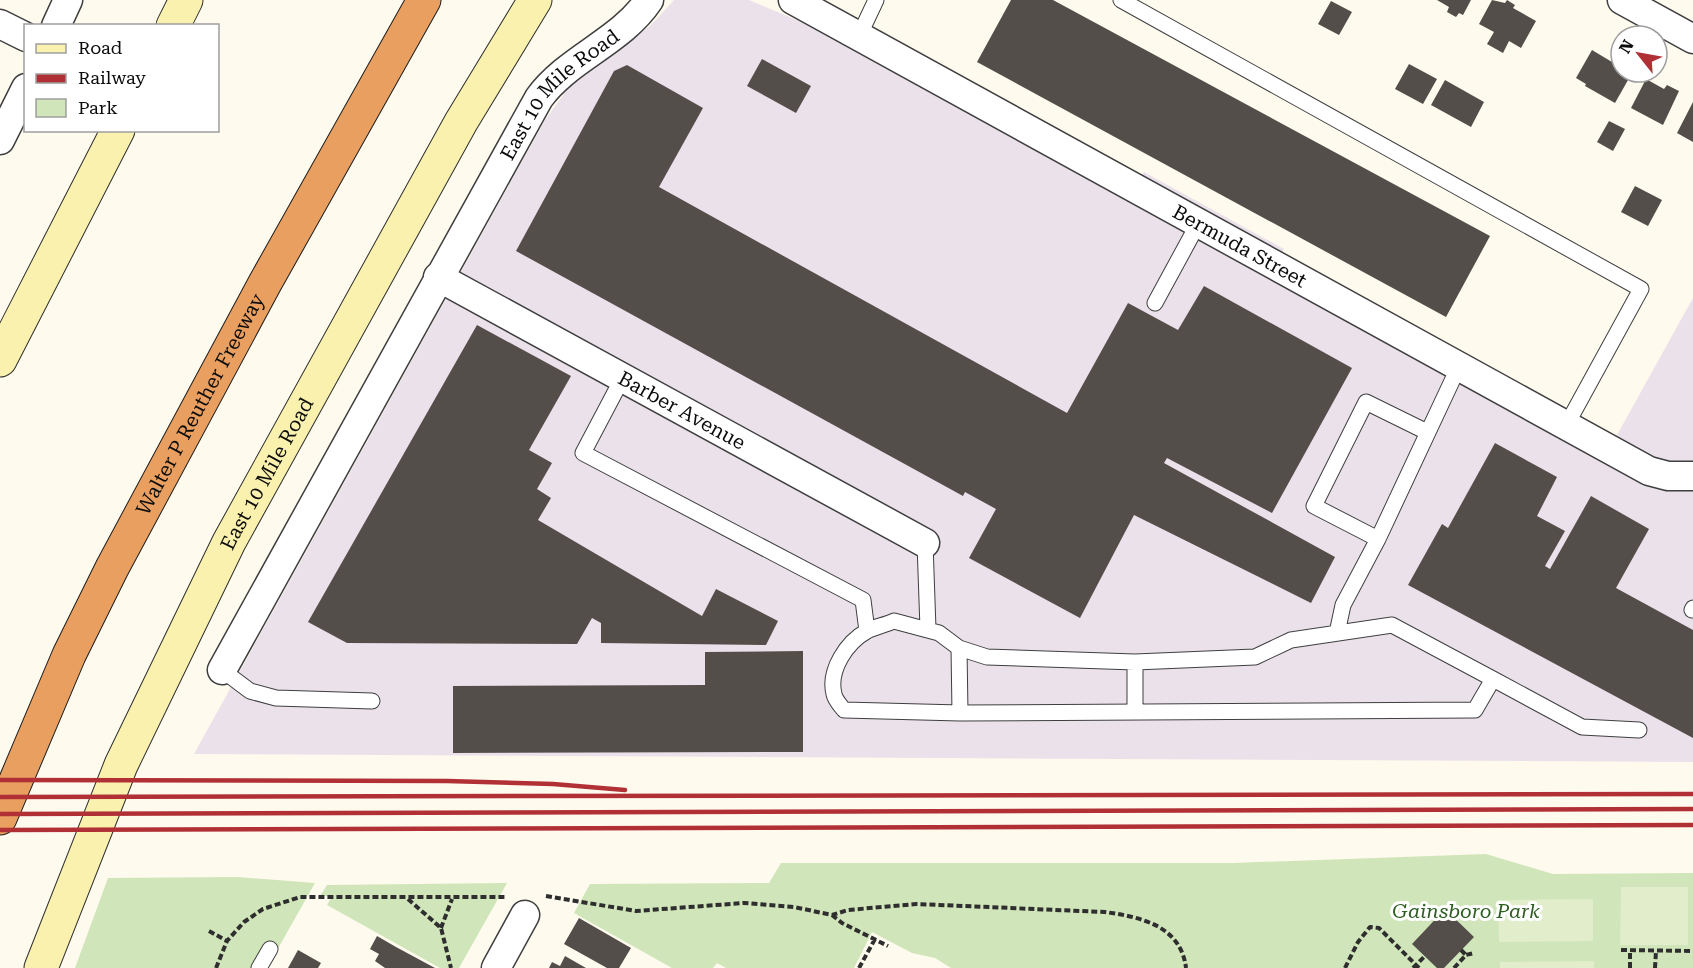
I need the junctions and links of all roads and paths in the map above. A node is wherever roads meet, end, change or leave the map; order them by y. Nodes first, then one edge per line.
1 (68, 0) edge
2 (186, 0) edge
3 (424, 0) edge
4 (535, 0) edge
5 (649, 0) edge
6 (793, 0) edge
7 (876, 0) edge
8 (1121, 0) edge
9 (1622, 0) edge
10 (0, 24) edge
11 (57, 24) edge
12 (174, 24) edge
13 (859, 36) junction
14 (24, 37) edge
15 (1693, 39) edge
16 (24, 92) edge
17 (117, 132) edge
18 (0, 140) edge
19 (1199, 222) junction
20 (438, 277) junction
21 (1155, 303) dead end
22 (0, 360) edge
23 (1459, 366) junction
24 (622, 379) junction
25 (1566, 426) junction
26 (1427, 432) junction
27 (1693, 476) edge
28 (1378, 539) junction
29 (925, 543) joint
30 (928, 629) junction
31 (867, 631) junction
32 (1337, 633) junction
33 (959, 648) junction
34 (1135, 662) junction
35 (222, 670) joint
36 (1493, 679) junction
37 (372, 701) dead end
38 (1135, 712) junction
39 (960, 713) junction
40 (1639, 730) dead end
41 (0, 818) edge
42 (452, 898) junction
43 (408, 899) junction
44 (525, 903) junction
45 (832, 915) junction
46 (441, 928) junction
47 (209, 931) dead end
48 (875, 939) junction
49 (227, 941) junction
50 (888, 946) dead end
51 (270, 949) dead end
52 (1461, 950) dead end
53 (1621, 950) dead end
54 (1630, 950) junction
55 (1656, 951) junction
56 (1693, 951) edge
57 (1474, 953) dead end
58 (1425, 956) dead end
59 (1466, 956) junction
60 (1416, 967) edge
61 (41, 968) edge
62 (216, 968) edge
63 (259, 968) edge
64 (451, 968) edge
65 (496, 968) edge
66 (860, 968) edge
67 (1186, 968) edge
68 (1345, 968) edge
69 (1454, 968) edge
70 (1630, 968) edge
71 (1655, 968) edge

1 - 11 street
2 - 12 main road
3 - 41 highway, Walter P Reuther Freeway
4 - 61 main road, East 10 Mile Road
5 - 20 street, East 10 Mile Road
6 - 13 street, Bermuda Street
7 - 13 lane
8 - 25 lane
9 - 15 street
10 - 14 street
13 - 19 street, Bermuda Street
16 - 18 street
17 - 22 main road
19 - 21 lane
19 - 23 street, Bermuda Street
20 - 24 street, Barber Avenue
20 - 35 street, East 10 Mile Road
23 - 25 street, Bermuda Street
23 - 26 lane
24 - 29 street, Barber Avenue
24 - 31 lane
25 - 27 street, Bermuda Street
26 - 28 lane
26 - 28 lane
28 - 32 lane
29 - 30 lane
30 - 31 lane
30 - 33 lane
31 - 39 lane
32 - 34 lane
32 - 36 lane
33 - 34 lane
33 - 39 lane
34 - 38 lane
35 - 37 lane
36 - 38 lane
36 - 40 lane
38 - 39 lane
42 - 43 path
42 - 44 path
42 - 46 path
43 - 46 path
43 - 49 path
44 - 45 path
44 - 65 street
45 - 48 path
45 - 67 path
46 - 64 path
47 - 49 path
48 - 50 path
48 - 66 path
49 - 62 path
51 - 63 lane
52 - 59 path
53 - 54 path
54 - 55 path
54 - 70 path
55 - 56 path
55 - 71 path
57 - 59 path
58 - 60 path
59 - 69 path
60 - 68 path

